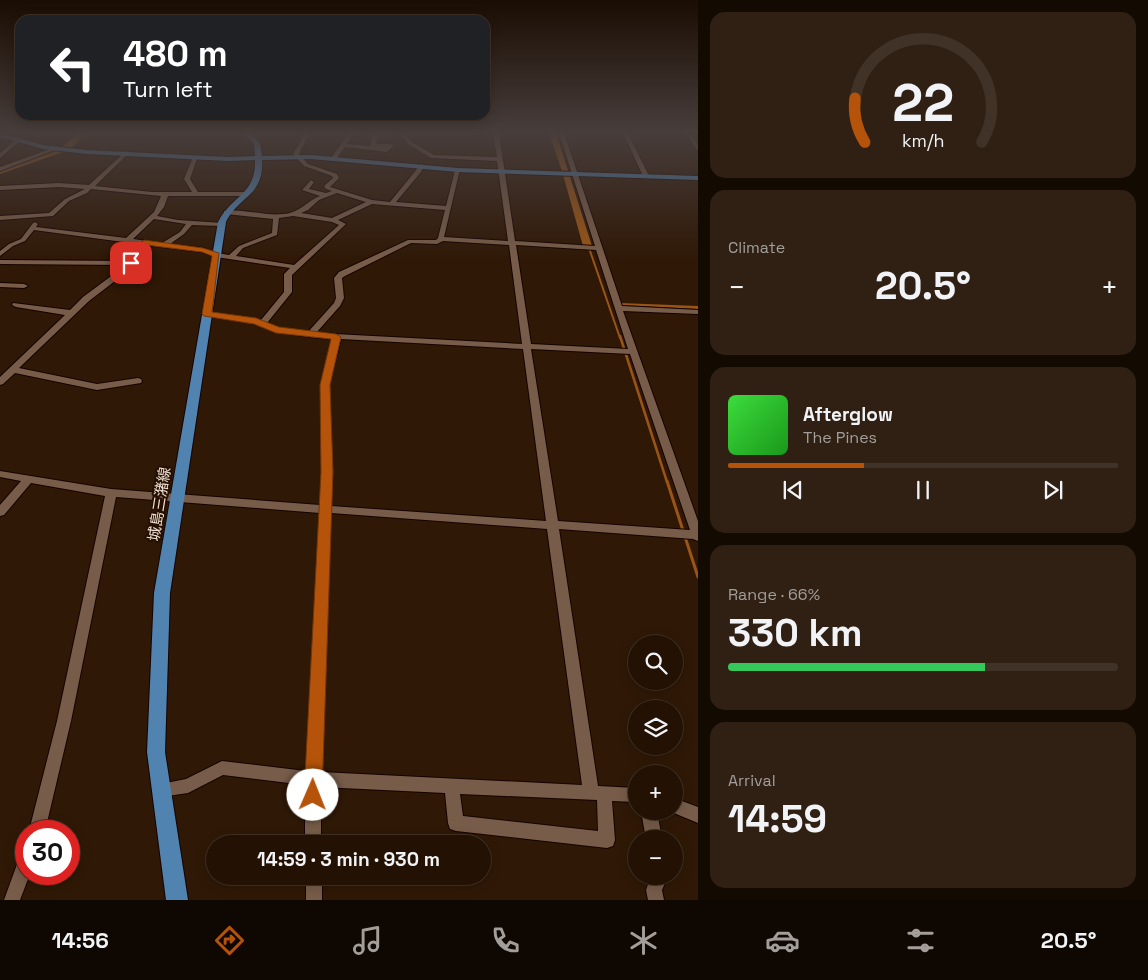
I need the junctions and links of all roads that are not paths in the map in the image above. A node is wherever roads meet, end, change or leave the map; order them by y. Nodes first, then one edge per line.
1 (103, 175) edge
2 (189, 175) edge
3 (257, 175) edge
4 (335, 175) edge
5 (418, 175) edge
6 (457, 175) edge
7 (503, 175) edge
8 (574, 175) edge
9 (622, 175) edge
10 (646, 176) joint
11 (698, 178) edge
12 (311, 182) dead end
13 (91, 187) junction
14 (0, 188) edge
15 (335, 192) junction
16 (165, 193) junction
17 (196, 193) junction
18 (245, 194) junction
19 (327, 196) junction
20 (370, 202) junction
21 (392, 204) junction
22 (449, 208) junction
23 (293, 214) junction
24 (42, 216) junction
25 (152, 217) junction
26 (276, 217) junction
27 (0, 218) edge
28 (224, 218) junction
29 (333, 220) junction
30 (190, 223) junction
31 (32, 228) junction
32 (442, 239) junction
33 (128, 240) junction
34 (144, 242) junction
35 (165, 244) junction
36 (512, 244) junction
37 (600, 248) junction
38 (0, 254) edge
39 (216, 255) junction
40 (232, 256) junction
41 (0, 262) edge
42 (131, 263) junction
43 (295, 266) junction
44 (0, 285) edge
45 (24, 286) dead end
46 (16, 305) dead end
47 (619, 305) junction
48 (698, 312) edge
49 (71, 313) junction
50 (207, 314) junction
51 (262, 324) junction
52 (310, 335) junction
53 (336, 337) junction
54 (527, 346) junction
55 (633, 352) junction
56 (14, 370) junction
57 (138, 381) dead end
58 (0, 382) edge
59 (0, 474) edge
60 (28, 479) junction
61 (111, 492) junction
62 (176, 499) junction
63 (324, 509) junction
64 (0, 512) edge
65 (552, 524) junction
66 (698, 536) edge
67 (313, 779) junction
68 (452, 786) junction
69 (161, 790) junction
70 (597, 792) junction
71 (628, 794) edge
72 (683, 809) edge
73 (698, 815) edge
74 (40, 820) edge
75 (313, 835) edge
76 (18, 885) edge
77 (314, 885) edge
78 (656, 885) edge
79 (12, 900) edge
80 (177, 900) edge
81 (314, 900) edge
82 (656, 900) edge

1 - 13 street
2 - 17 street
3 - 18 main road
4 - 15 street
5 - 21 street
6 - 22 street
7 - 36 street
8 - 37 street
9 - 10 main road
10 - 11 main road
12 - 19 street
13 - 14 street
13 - 16 street
13 - 24 street
15 - 19 street
15 - 20 street
16 - 17 street
16 - 25 street
17 - 18 street
18 - 28 main road
19 - 23 street
20 - 21 street
20 - 29 street
21 - 22 street
22 - 32 street
23 - 26 street
23 - 29 street
24 - 27 street
24 - 31 street
25 - 30 street
25 - 33 street
26 - 28 street
26 - 40 street
28 - 30 street
28 - 39 main road, 城島三潴線
29 - 43 street
30 - 35 street
31 - 33 street
31 - 38 street
32 - 36 street
32 - 52 street
33 - 34 street
34 - 35 street
34 - 42 street
35 - 39 street
36 - 37 street
36 - 54 street
37 - 47 street
39 - 40 street
39 - 50 main road, 城島三潴線
40 - 43 street
41 - 42 street
42 - 49 street
43 - 51 street
44 - 45 street
46 - 49 street
47 - 48 street
47 - 55 street
49 - 56 street
50 - 51 street
50 - 62 main road, 城島三潴線
51 - 52 street
52 - 53 street
53 - 54 street
53 - 63 street
54 - 55 street
54 - 65 street
55 - 66 street
56 - 57 street
56 - 58 street
59 - 60 street
60 - 61 street
60 - 64 street
61 - 62 street
61 - 74 street
62 - 63 street
62 - 69 main road, 城島三潴線
63 - 65 street
63 - 67 street
65 - 66 street
65 - 70 street
67 - 68 street
67 - 69 street
67 - 75 street
68 - 70 street
68 - 70 street
69 - 80 main road, 城島三潴線
70 - 71 street
72 - 73 street
76 - 79 street
77 - 81 street
78 - 82 street

